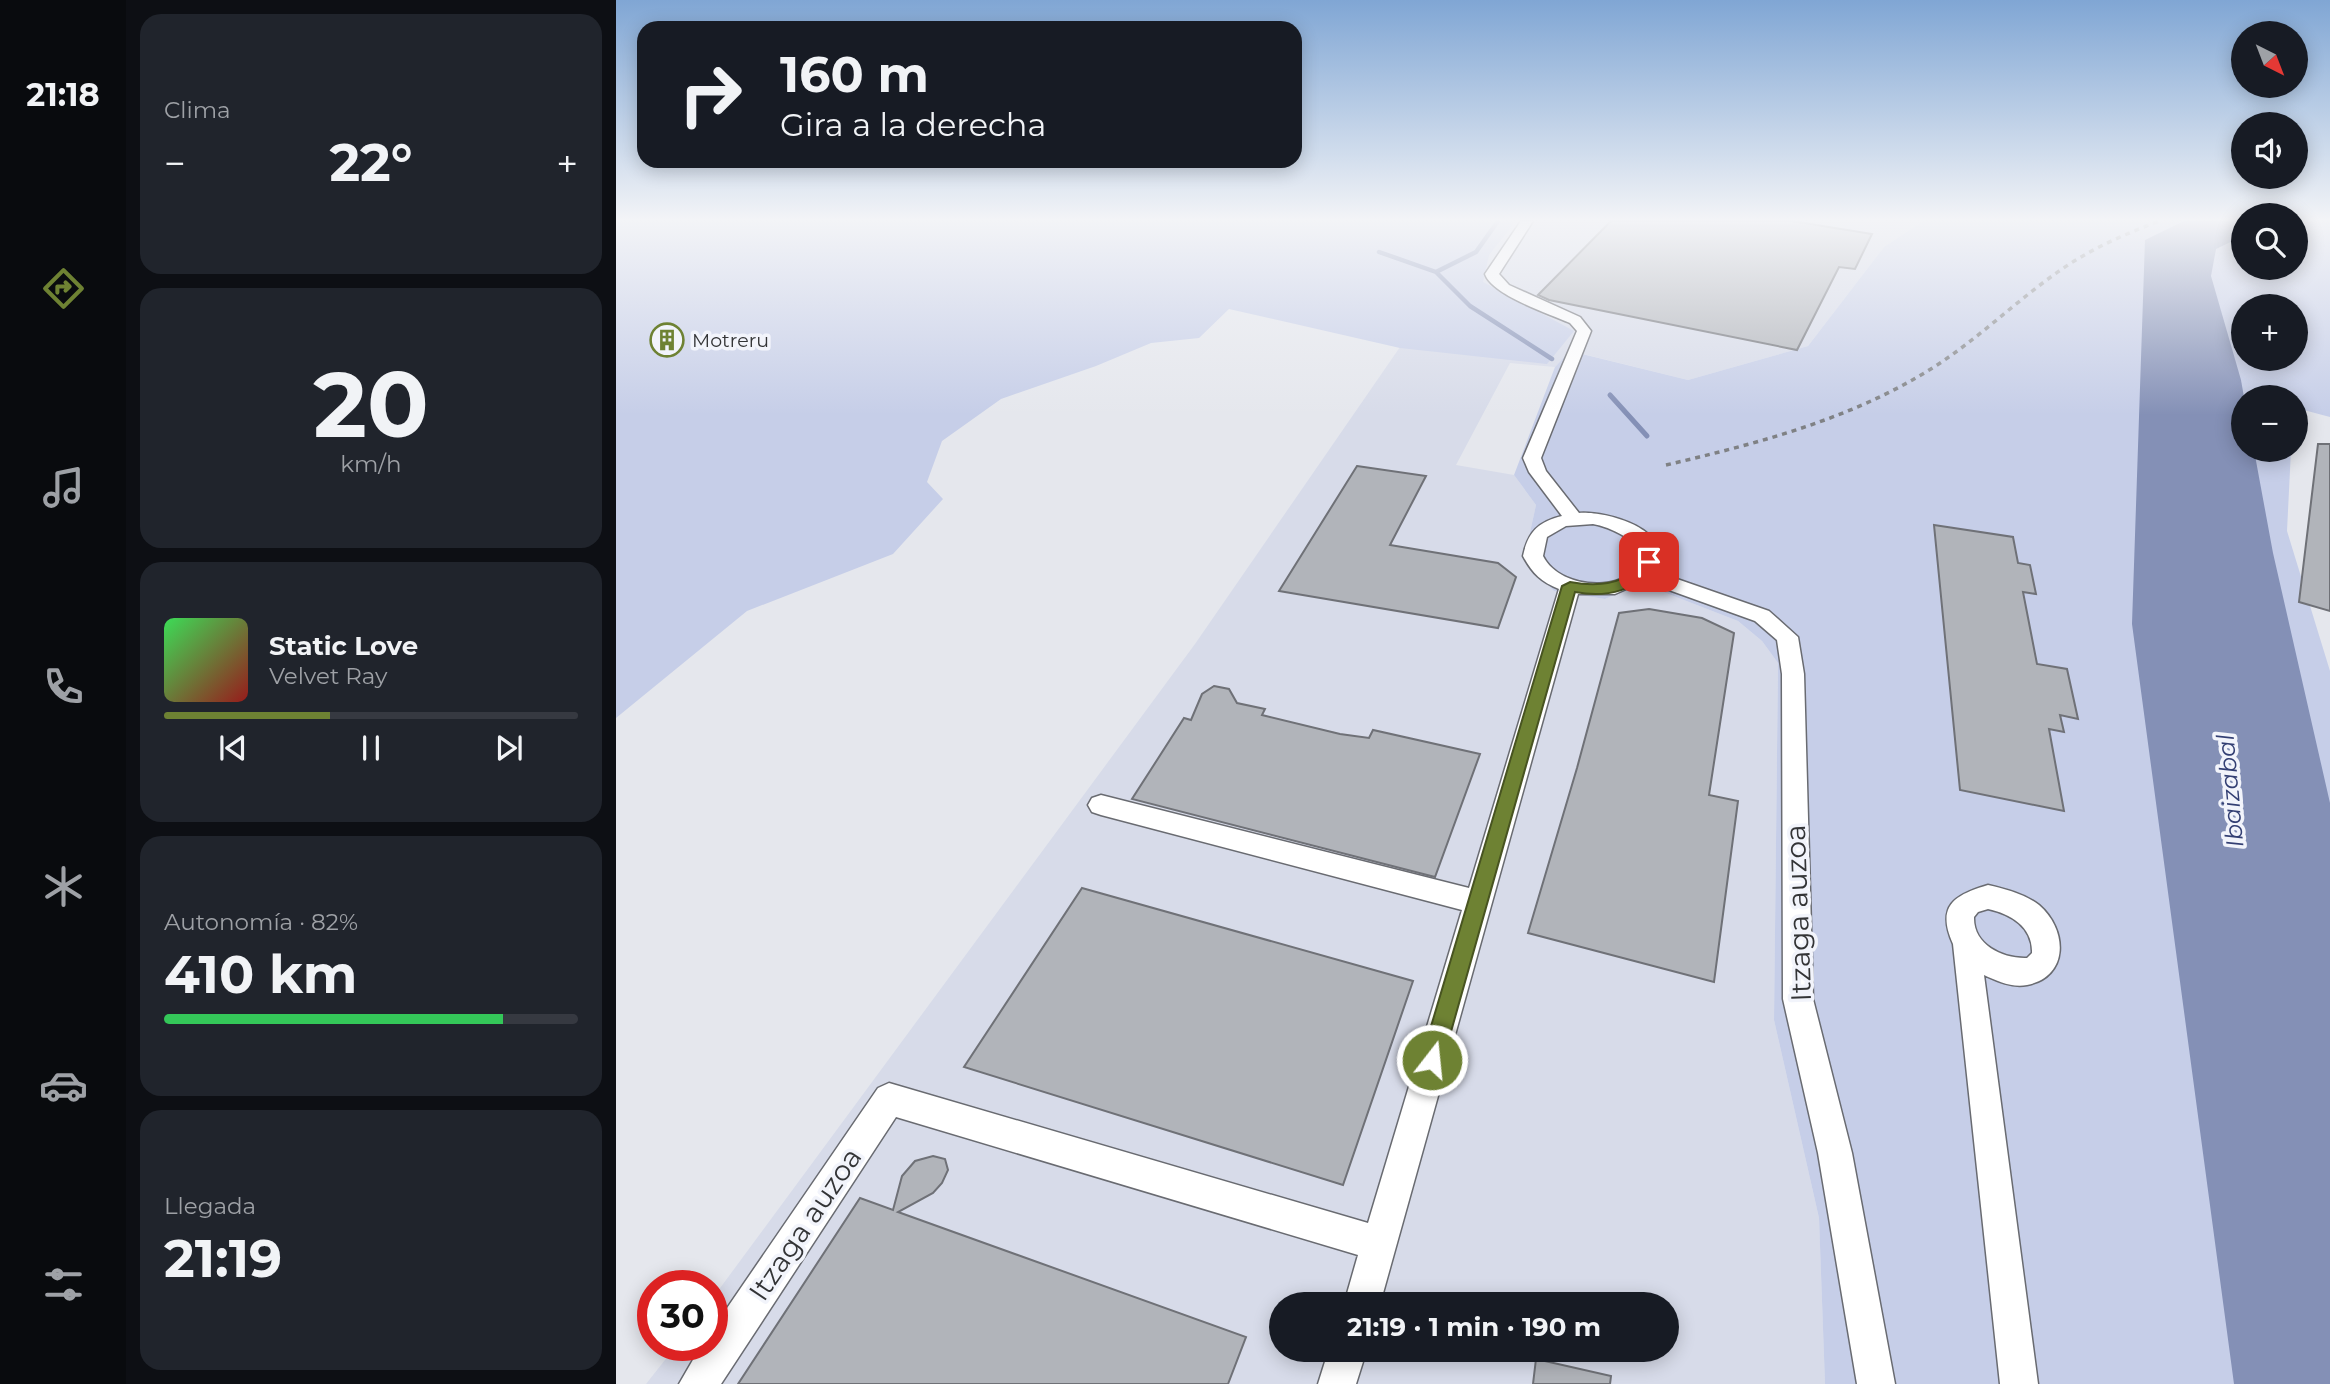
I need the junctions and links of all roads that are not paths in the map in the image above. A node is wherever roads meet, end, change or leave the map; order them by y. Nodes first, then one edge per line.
1 (1501, 286) edge
2 (1574, 519) junction
3 (1643, 573) junction
4 (1570, 586) junction
5 (1101, 805) dead end
6 (1476, 902) junction
7 (1966, 946) dead end
8 (1380, 1244) junction
9 (1366, 1292) edge
10 (1344, 1362) edge
11 (698, 1384) edge
12 (1337, 1384) edge
13 (1876, 1384) edge
14 (2020, 1384) edge

1 - 2 street
2 - 3 street
2 - 4 street
3 - 4 street
3 - 13 street, Itzaga auzoa
4 - 6 street
5 - 6 street
6 - 8 street
7 - 14 street
8 - 9 street
8 - 11 street, Itzaga auzoa
10 - 12 street

